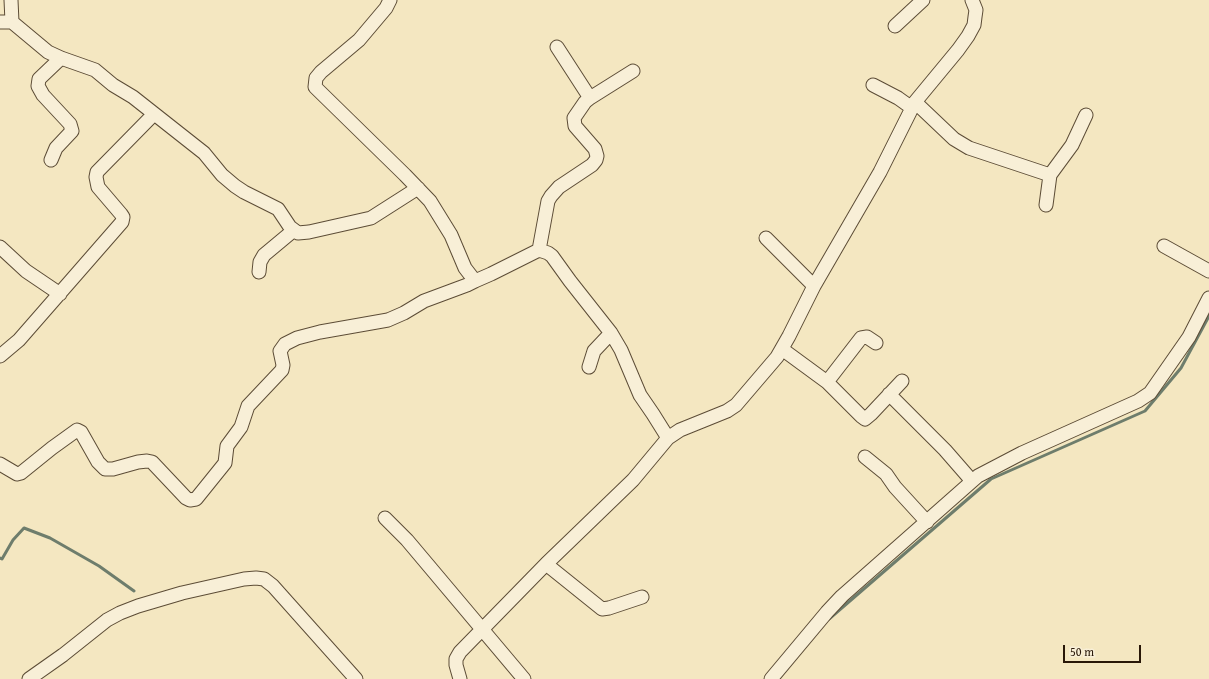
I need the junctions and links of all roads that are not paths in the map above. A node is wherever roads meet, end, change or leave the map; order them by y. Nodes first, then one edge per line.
1 (11, 0) edge
2 (390, 0) edge
3 (923, 0) edge
4 (972, 0) edge
5 (6, 22) edge
6 (895, 26) dead end
7 (557, 47) dead end
8 (61, 58) junction
9 (633, 71) dead end
10 (873, 85) dead end
11 (590, 98) junction
12 (913, 105) junction
13 (154, 114) junction
14 (1086, 115) dead end
15 (51, 160) dead end
16 (1050, 175) junction
17 (418, 188) junction
18 (1046, 205) dead end
19 (294, 230) junction
20 (766, 238) dead end
21 (1164, 246) dead end
22 (0, 247) edge
23 (539, 250) junction
24 (1209, 271) edge
25 (259, 272) dead end
26 (475, 281) junction
27 (814, 286) junction
28 (60, 294) junction
29 (1209, 298) edge
30 (611, 333) junction
31 (876, 343) dead end
32 (782, 349) junction
33 (0, 356) edge
34 (589, 367) dead end
35 (902, 381) dead end
36 (826, 382) junction
37 (889, 394) junction
38 (668, 438) junction
39 (865, 457) dead end
40 (0, 464) edge
41 (972, 481) junction
42 (386, 518) dead end
43 (926, 522) junction
44 (546, 564) junction
45 (642, 597) dead end
46 (483, 630) junction
47 (29, 679) edge
48 (356, 679) edge
49 (460, 679) edge
50 (524, 679) edge
51 (771, 679) edge

1 - 5 street
2 - 17 street
3 - 6 street
4 - 12 street
5 - 8 street
7 - 11 street
8 - 13 street
8 - 15 street
9 - 11 street
10 - 12 street
11 - 23 street
12 - 16 street
12 - 27 street
13 - 19 street
13 - 28 street
14 - 16 street
16 - 18 street
17 - 19 street
17 - 26 street
19 - 25 street
20 - 27 street
21 - 24 street
22 - 28 street
23 - 26 street
23 - 30 street
26 - 40 street
27 - 32 street
28 - 33 street
29 - 41 street
30 - 34 street
30 - 38 street
31 - 36 street
32 - 36 street
32 - 38 street
35 - 37 street
36 - 37 street
37 - 41 street
38 - 44 street
39 - 43 street
41 - 43 street
42 - 46 street
43 - 51 street
44 - 45 street
44 - 46 street
46 - 49 street
46 - 50 street
47 - 48 street

